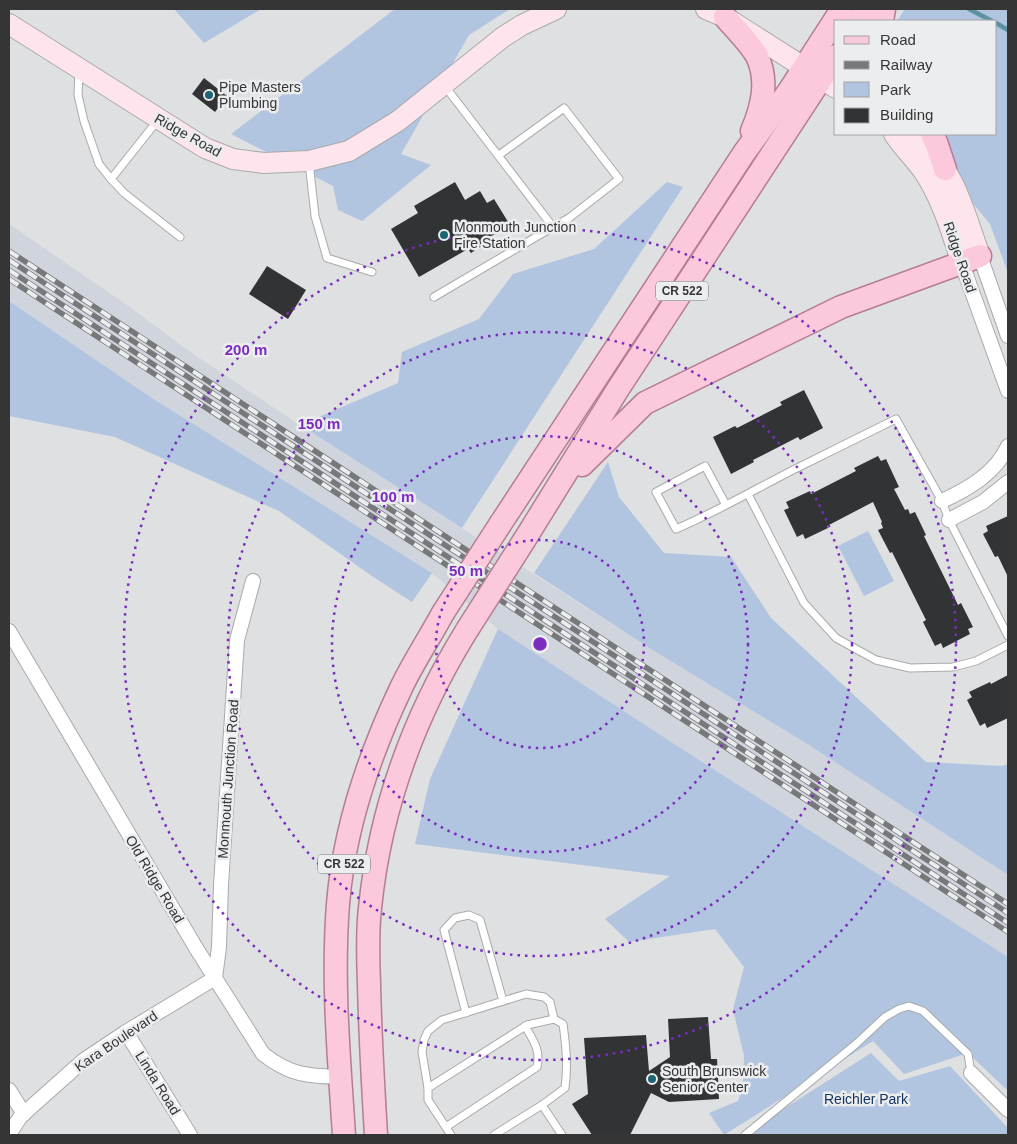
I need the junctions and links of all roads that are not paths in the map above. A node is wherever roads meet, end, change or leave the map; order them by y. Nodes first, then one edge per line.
1 (556, 9) edge
2 (867, 9) edge
3 (716, 13) edge
4 (860, 20) edge
5 (9, 24) edge
6 (834, 34) edge
7 (834, 59) edge
8 (79, 67) junction
9 (820, 78) edge
10 (444, 84) junction
11 (159, 120) junction
12 (895, 135) edge
13 (911, 135) edge
14 (932, 135) edge
15 (744, 153) junction
16 (499, 155) junction
17 (309, 161) junction
18 (945, 169) junction
19 (110, 179) junction
20 (554, 227) junction
21 (180, 237) dead end
22 (971, 260) junction
23 (372, 272) dead end
24 (434, 297) dead end
25 (1008, 336) edge
26 (1008, 391) edge
27 (1008, 446) edge
28 (1008, 482) edge
29 (748, 494) junction
30 (942, 501) junction
31 (546, 505) junction
32 (726, 506) junction
33 (949, 520) junction
34 (254, 581) dead end
35 (9, 631) edge
36 (1008, 636) edge
37 (1008, 645) edge
38 (215, 978) junction
39 (503, 1002) junction
40 (466, 1013) junction
41 (554, 1019) junction
42 (525, 1026) junction
43 (126, 1032) junction
44 (972, 1073) joint
45 (340, 1077) junction
46 (428, 1088) junction
47 (9, 1090) edge
48 (542, 1105) junction
49 (1008, 1110) edge
50 (24, 1114) junction
51 (446, 1127) junction
52 (9, 1134) edge
53 (559, 1134) edge
54 (190, 1135) edge
55 (344, 1135) edge
56 (376, 1135) edge
57 (451, 1135) edge
58 (494, 1135) edge
59 (745, 1135) edge

1 - 10 street, Ridge Road
2 - 4 main road
3 - 9 street
3 - 15 main road
5 - 8 street, Ridge Road
6 - 9 main road, CR 522
7 - 9 main road, CR 522
8 - 11 street, Ridge Road
8 - 19 lane
9 - 15 main road, CR 522
9 - 31 main road, CR 522
10 - 16 lane
10 - 17 street, Ridge Road
11 - 17 street, Ridge Road
11 - 19 lane
12 - 22 street, Ridge Road
13 - 18 street, Ridge Road
14 - 18 main road
15 - 45 main road, CR 522, bridge
16 - 20 lane
16 - 20 lane
17 - 23 lane
18 - 22 street, Ridge Road
19 - 21 lane
20 - 24 lane
22 - 25 street, Ridge Road
22 - 26 street, Ridge Road
22 - 31 main road
27 - 30 street
28 - 33 street
29 - 30 lane
29 - 32 lane
29 - 37 lane
30 - 33 lane
31 - 56 main road, CR 522, bridge
32 - 32 lane
33 - 36 lane
34 - 38 street, Monmouth Junction Road
35 - 38 street, Old Ridge Road
38 - 43 street, Kara Boulevard
38 - 45 street, Old Ridge Road
39 - 40 lane
39 - 40 lane
39 - 41 lane
40 - 46 lane
41 - 42 lane
41 - 48 lane
42 - 46 lane
42 - 51 lane
43 - 50 street, Kara Boulevard
43 - 54 street, Linda Road
44 - 49 street
44 - 59 lane
45 - 55 main road, CR 522
46 - 51 lane
47 - 50 street
48 - 53 lane
48 - 58 lane
50 - 52 street, Kara Boulevard
51 - 57 lane

